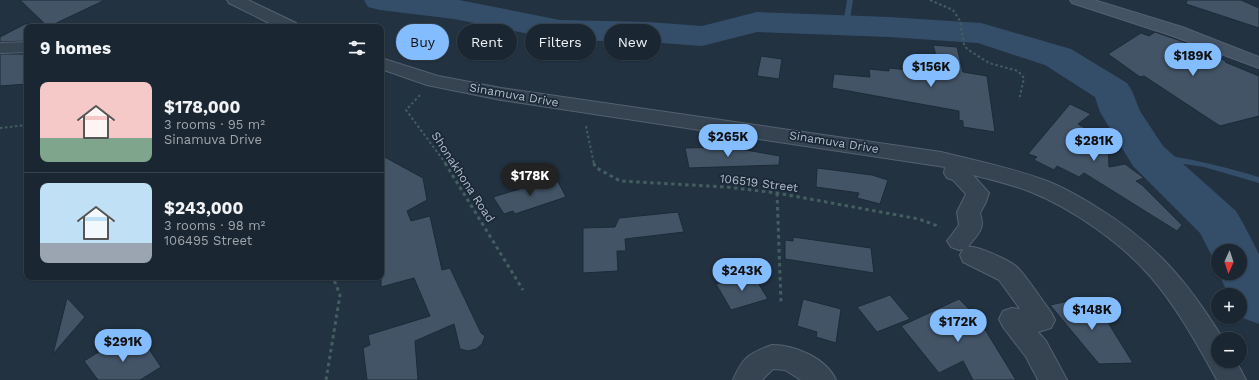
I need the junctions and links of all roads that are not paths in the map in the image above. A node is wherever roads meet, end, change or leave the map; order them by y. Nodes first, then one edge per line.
1 (235, 0) edge
2 (1078, 0) edge
3 (284, 24) edge
4 (0, 48) edge
5 (24, 48) edge
6 (1259, 63) edge
7 (384, 64) edge
8 (956, 163) junction
9 (1211, 344) edge
10 (1226, 368) edge
11 (747, 380) edge
12 (822, 380) edge
13 (1053, 380) edge
14 (1232, 380) edge

1 - 3 street
2 - 6 street
4 - 5 street
7 - 8 street, Sinamuva Drive
8 - 9 street, Sinamuva Drive
8 - 13 street
10 - 14 street
11 - 12 street

